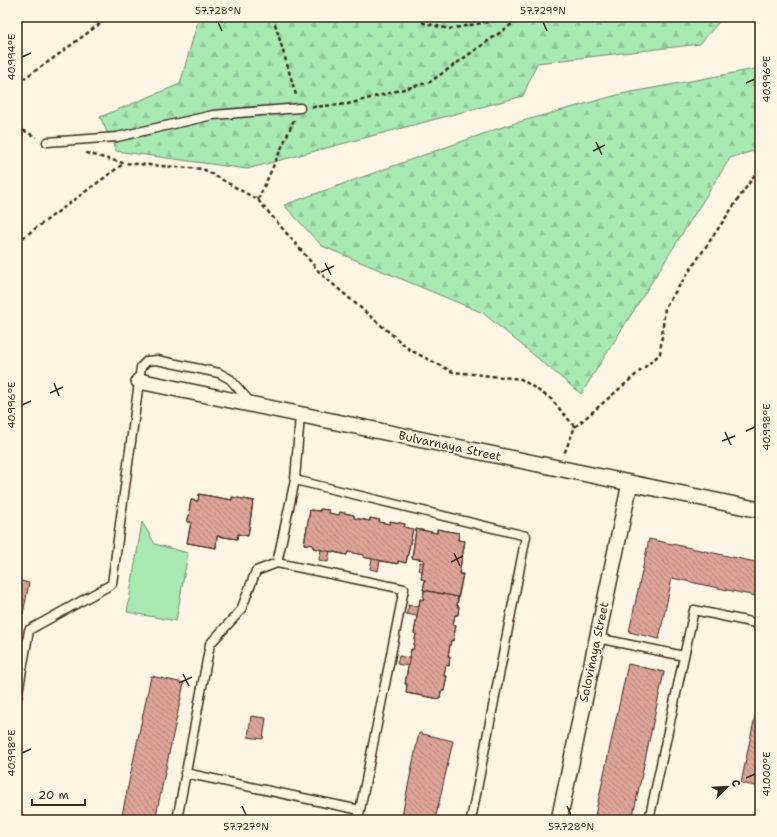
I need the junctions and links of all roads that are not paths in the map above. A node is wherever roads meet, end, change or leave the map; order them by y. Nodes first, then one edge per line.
1 (300, 108) road end
2 (48, 142) road end
3 (139, 381) junction
4 (251, 404) junction
5 (300, 415) junction
6 (295, 480) junction
7 (630, 483) junction
8 (760, 510) edge
9 (277, 563) junction
10 (760, 624) edge
11 (597, 638) junction
12 (684, 656) junction
13 (17, 698) edge
14 (185, 774) junction
15 (360, 810) junction
16 (177, 820) edge
17 (358, 820) edge
18 (471, 820) edge
19 (559, 820) edge
20 (649, 820) edge

1 - 2 lane
3 - 4 street, Bulvarnaya Street
3 - 4 lane
3 - 13 lane
4 - 5 street, Bulvarnaya Street
5 - 6 lane
5 - 7 street, Bulvarnaya Street
6 - 9 lane
6 - 18 lane
7 - 8 street, Bulvarnaya Street
7 - 11 street, Solovinaya Street
9 - 14 lane
9 - 15 lane
10 - 12 lane
11 - 12 lane
11 - 19 street, Solovinaya Street
12 - 20 lane
14 - 15 lane
14 - 16 lane
15 - 17 lane

